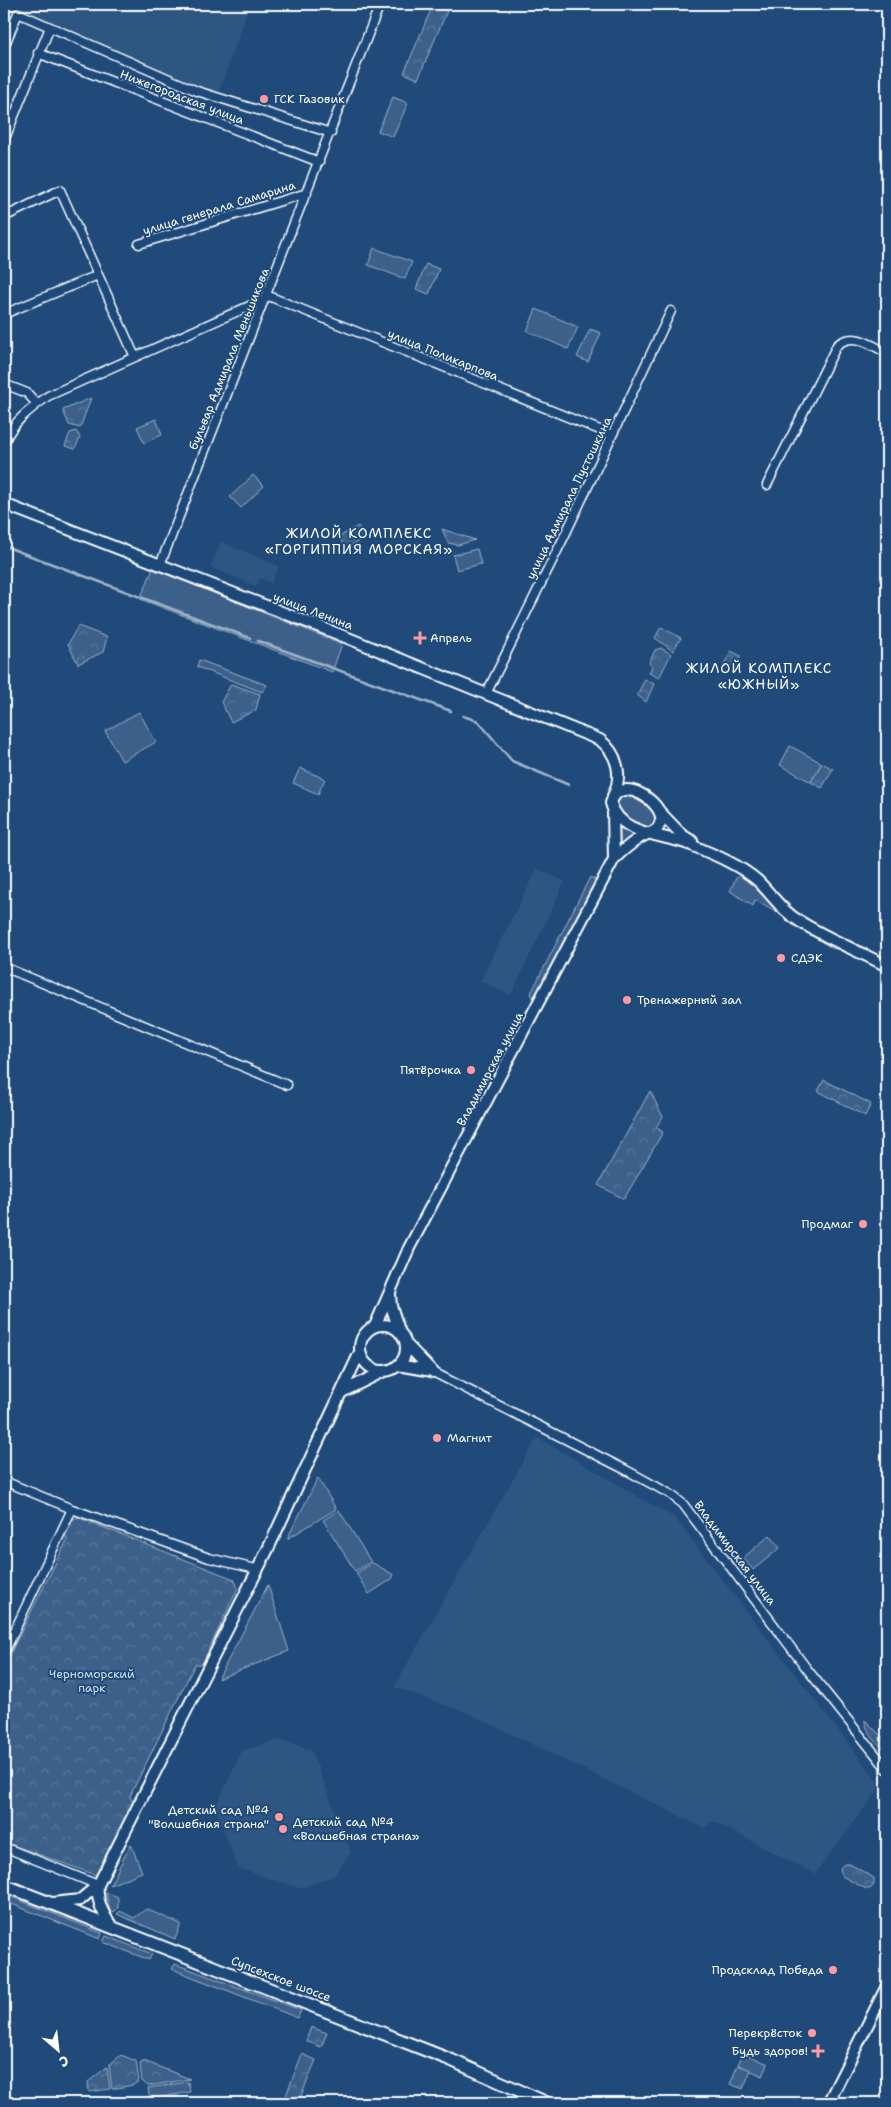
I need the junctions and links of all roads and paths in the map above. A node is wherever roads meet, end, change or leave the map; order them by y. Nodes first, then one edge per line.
1 (380, 4) edge
2 (50, 27) junction
3 (4, 47) edge
4 (38, 53) junction
5 (331, 133) junction
6 (4, 141) edge
7 (319, 162) junction
8 (307, 193) junction
9 (4, 217) edge
10 (139, 244) dead end
11 (98, 275) junction
12 (266, 297) junction
13 (671, 311) dead end
14 (4, 314) edge
15 (887, 354) edge
16 (135, 357) junction
17 (4, 384) edge
18 (37, 404) junction
19 (612, 435) junction
20 (4, 442) edge
21 (767, 485) dead end
22 (4, 504) edge
23 (160, 565) junction
24 (486, 694) junction
25 (618, 778) junction
26 (633, 791) junction
27 (613, 796) junction
28 (613, 812) junction
29 (660, 812) junction
30 (649, 833) junction
31 (614, 859) junction
32 (887, 960) edge
33 (887, 966) edge
34 (4, 967) edge
35 (287, 1085) dead end
36 (390, 1292) junction
37 (375, 1326) junction
38 (401, 1334) junction
39 (406, 1344) junction
40 (360, 1352) junction
41 (398, 1365) junction
42 (384, 1371) junction
43 (433, 1372) junction
44 (342, 1392) junction
45 (4, 1481) edge
46 (72, 1509) junction
47 (256, 1569) junction
48 (4, 1652) edge
49 (887, 1768) edge
50 (4, 1847) edge
51 (4, 1884) edge
52 (98, 1885) junction
53 (52, 1903) junction
54 (114, 1928) junction
55 (887, 1986) edge
56 (547, 2103) edge
57 (828, 2103) edge

1 - 5 street, бульвар Адмирала Меньшикова
2 - 3 street
2 - 4 street
2 - 5 street
4 - 6 street
4 - 7 street, Нижегородская улица
5 - 7 street, бульвар Адмирала Меньшикова
7 - 8 street, бульвар Адмирала Меньшикова
8 - 10 street, улица генерала Самарина
8 - 12 street, бульвар Адмирала Меньшикова
9 - 11 street
11 - 14 street
11 - 16 street
12 - 16 street
12 - 19 street, улица Поликарпова
12 - 23 street, бульвар Адмирала Меньшикова
13 - 19 street, улица Адмирала Пустошкина
15 - 21 street
16 - 18 street
17 - 18 street
18 - 20 street
19 - 24 street, улица Адмирала Пустошкина
22 - 23 street, улица Ленина
23 - 24 street, улица Ленина
24 - 25 street, улица Ленина
25 - 26 street
25 - 27 street, Владимирская улица
26 - 27 street
26 - 29 street
27 - 28 street, Владимирская улица
28 - 30 street
28 - 31 street, Владимирская улица
29 - 30 street, Владимирская улица
29 - 32 street
30 - 31 street, Владимирская улица
30 - 33 street
31 - 36 street, Владимирская улица
34 - 35 street
36 - 37 street, Владимирская улица
36 - 38 street
37 - 38 street
37 - 40 street
38 - 39 street
39 - 41 street
39 - 43 street, Владимирская улица
40 - 42 street
40 - 44 street
41 - 42 street
41 - 43 street, Владимирская улица
42 - 44 street
43 - 49 street, Владимирская улица
44 - 47 street
45 - 46 street
46 - 47 street
46 - 48 street
47 - 52 street
50 - 52 street
51 - 53 main road, Супсехское шоссе
52 - 53 street
52 - 54 street
53 - 54 main road, Супсехское шоссе
54 - 56 main road, Супсехское шоссе
55 - 57 street

